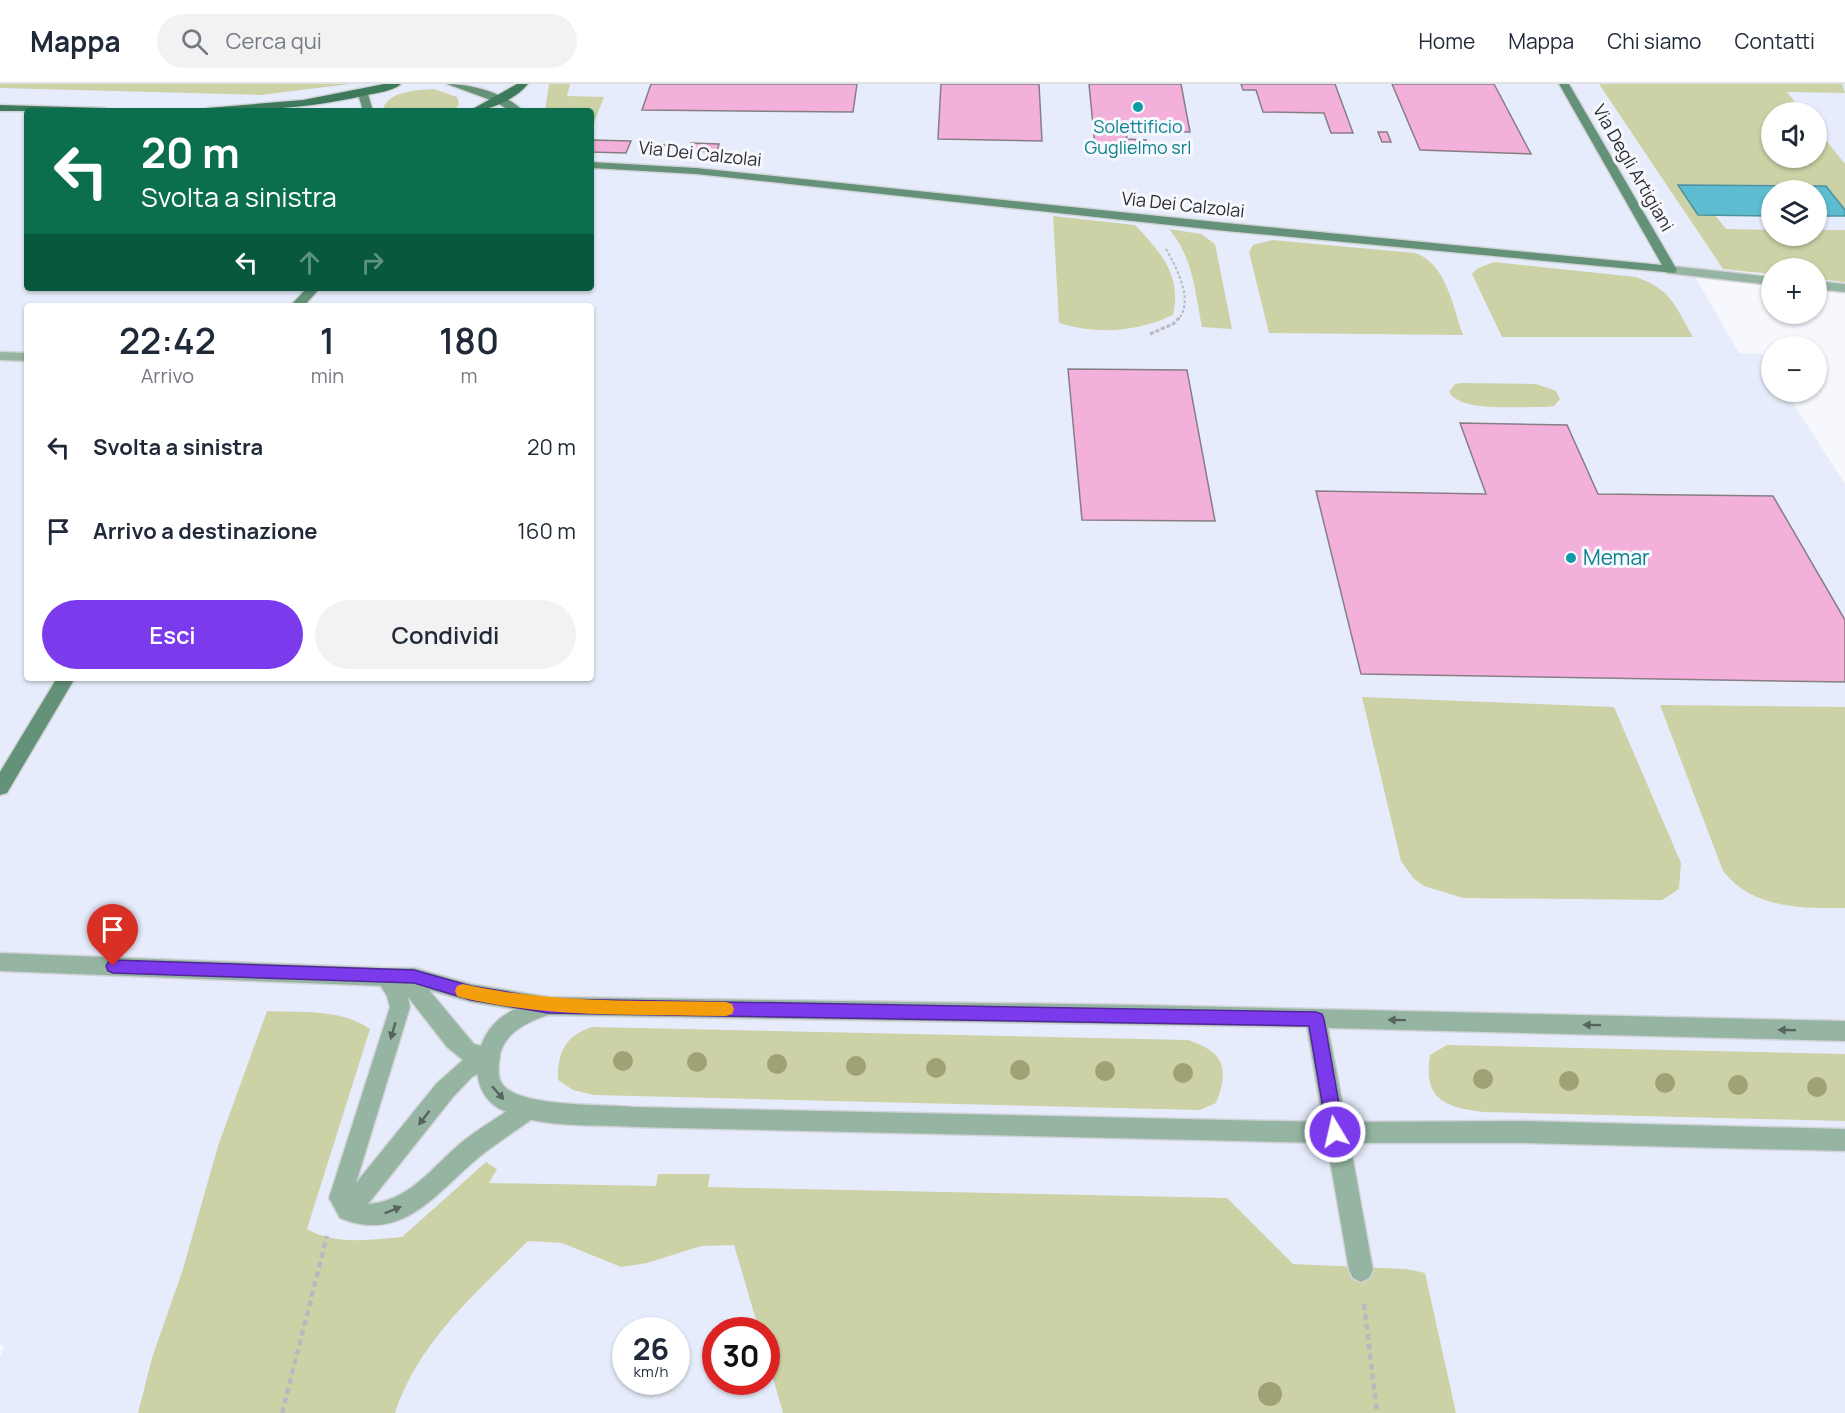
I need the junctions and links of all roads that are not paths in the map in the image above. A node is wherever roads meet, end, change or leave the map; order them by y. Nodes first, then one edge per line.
1 (396, 84) edge
2 (452, 84) edge
3 (523, 84) edge
4 (1564, 84) edge
5 (363, 94) junction
6 (500, 100) junction
7 (0, 108) edge
8 (261, 108) edge
9 (367, 108) edge
10 (481, 108) edge
11 (513, 108) edge
12 (24, 109) edge
13 (594, 165) edge
14 (1671, 270) junction
15 (1761, 280) edge
16 (1827, 286) edge
17 (1845, 288) edge
18 (311, 291) edge
19 (300, 303) edge
20 (0, 356) edge
21 (24, 357) edge
22 (64, 681) edge
23 (0, 788) edge
24 (0, 962) edge
25 (386, 977) junction
26 (548, 1006) junction
27 (1316, 1019) junction
28 (1845, 1031) edge
29 (489, 1057) junction
30 (527, 1110) junction
31 (1335, 1132) junction
32 (1845, 1140) edge
33 (348, 1210) junction
34 (1361, 1270) road end

1 - 5 main road
2 - 6 street
3 - 6 main road
4 - 14 street, Via Degli Artigiani
5 - 8 main road
5 - 9 street
6 - 10 main road
6 - 11 street
7 - 12 main road
13 - 14 street, Via Dei Calzolai
14 - 15 street, Via Dei Calzolai
16 - 17 street
18 - 19 street
20 - 21 street
22 - 23 street
24 - 25 street
25 - 26 street
25 - 29 street
25 -> 33 street
26 - 27 street
26 - 29 street
28 -> 27 street
27 - 31 street
29 -> 30 street
29 -> 33 street
30 - 31 street
33 -> 30 street
31 - 32 street
31 - 34 street

